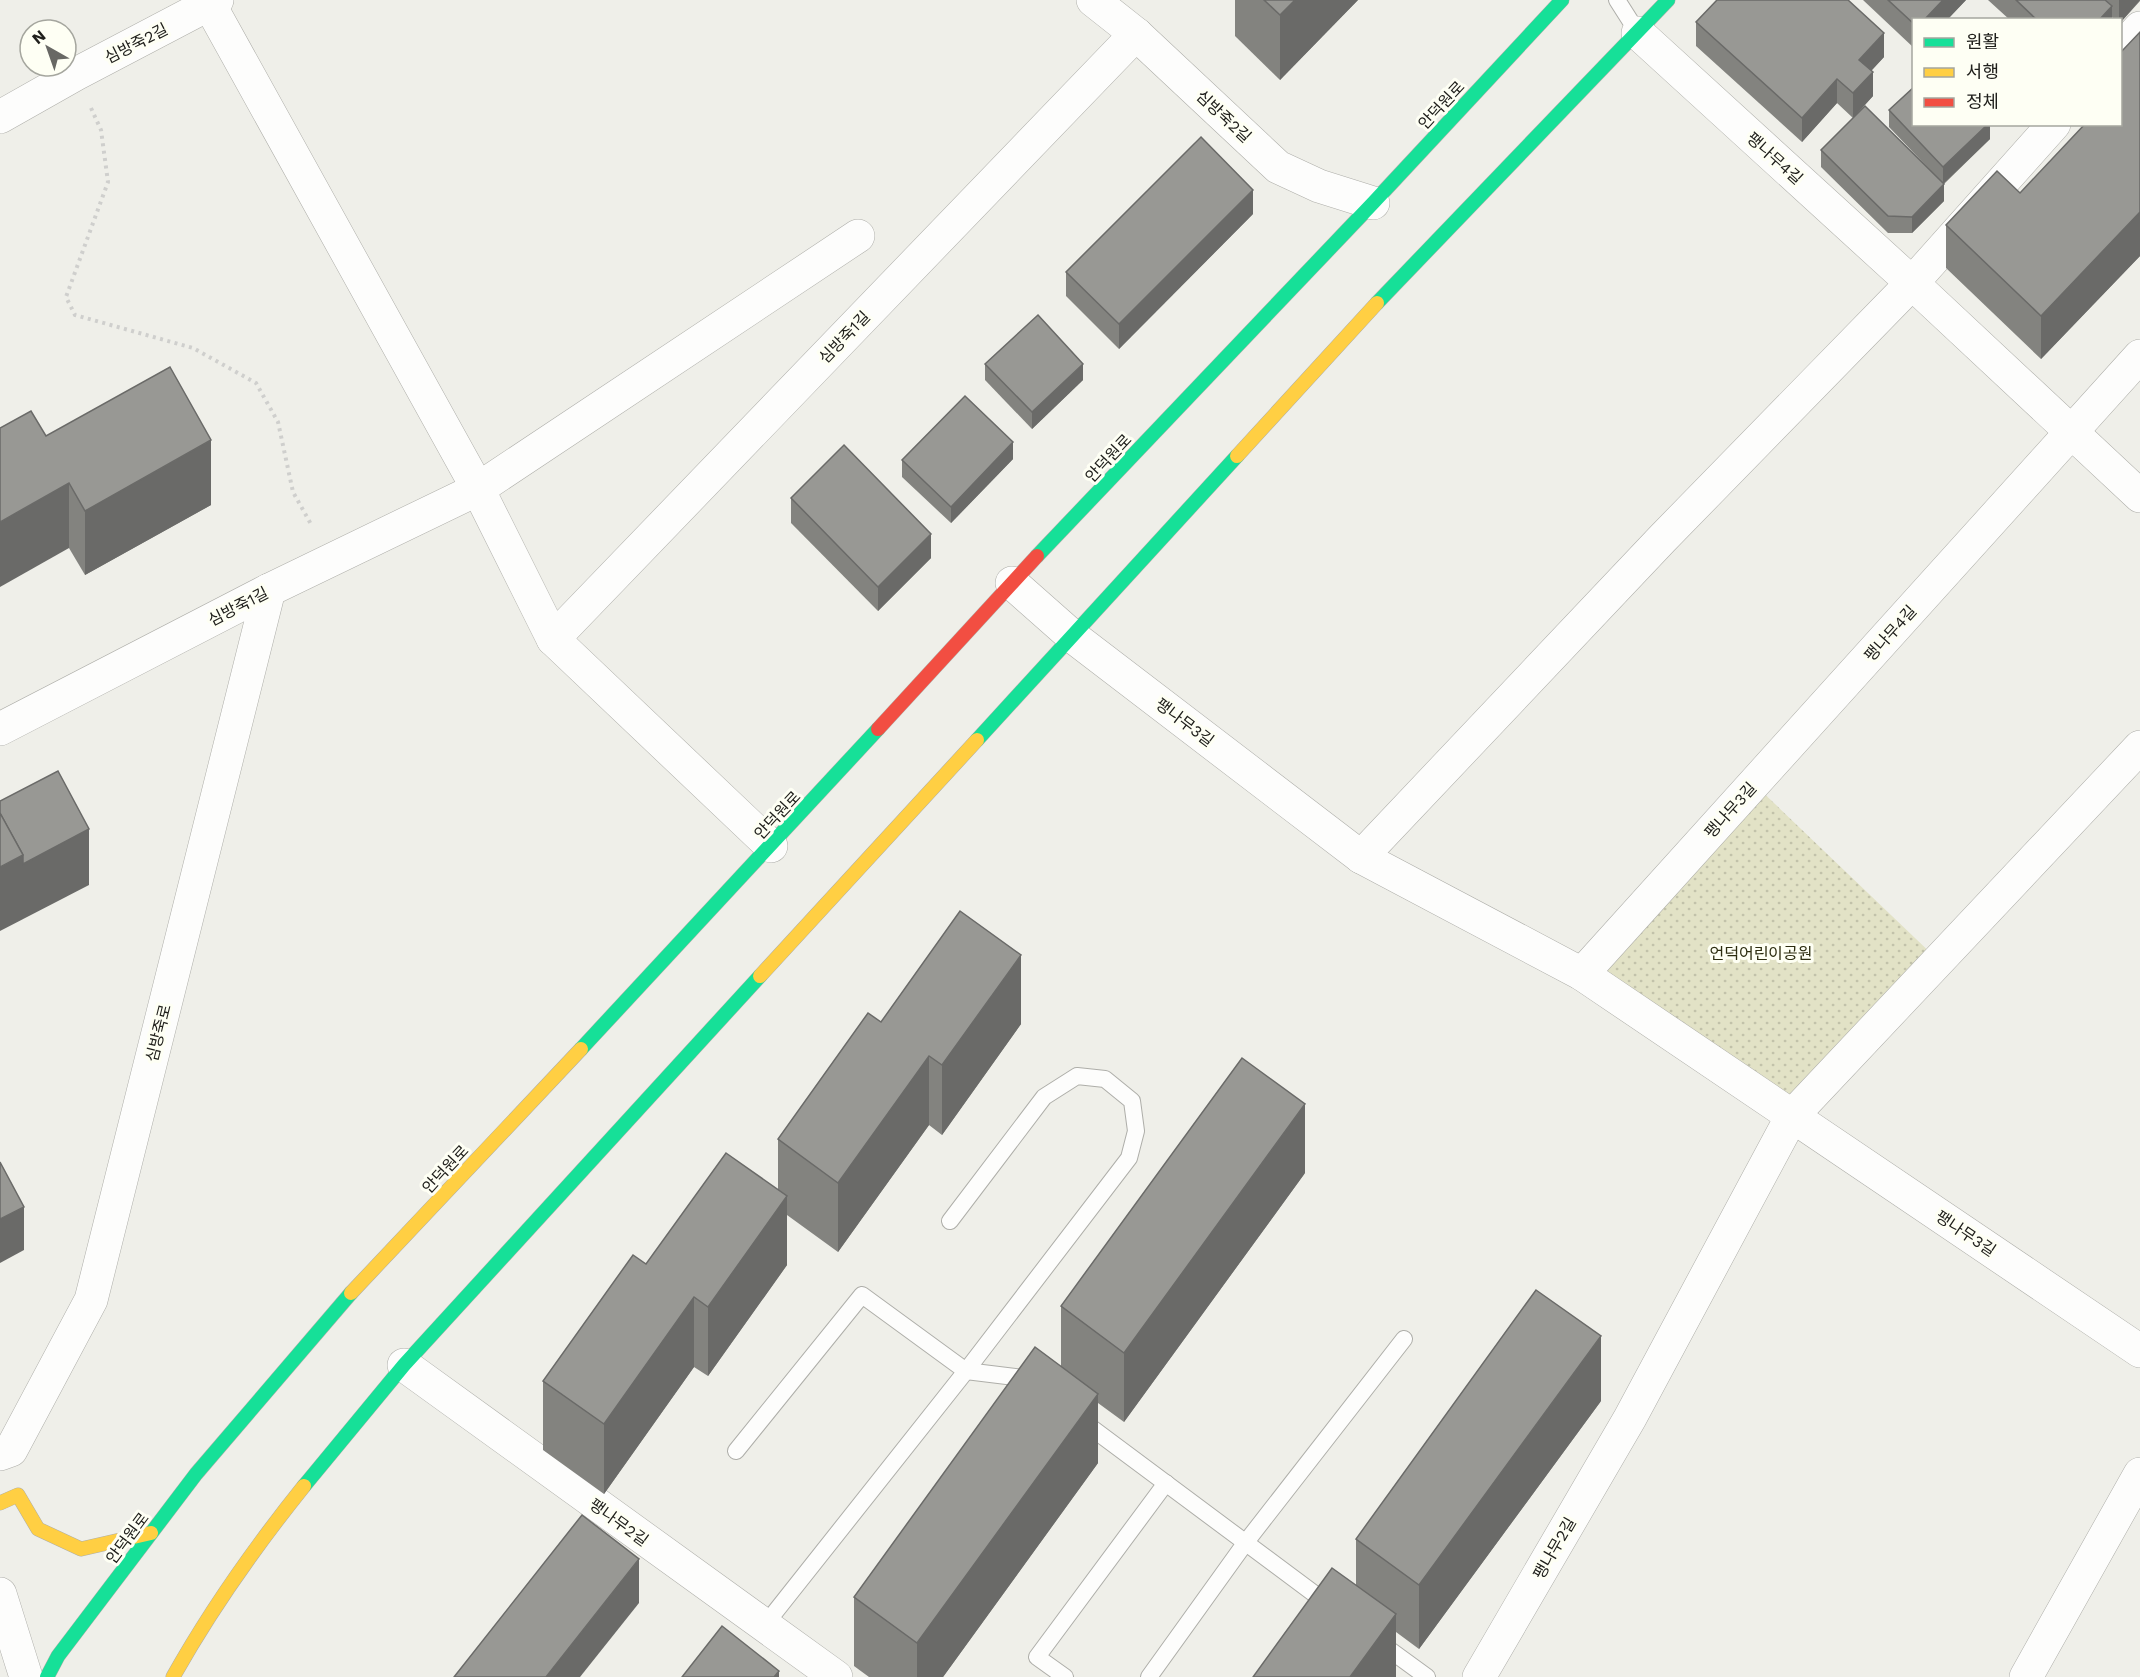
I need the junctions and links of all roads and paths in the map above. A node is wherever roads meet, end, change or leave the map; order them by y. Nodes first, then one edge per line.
1 (1094, 0) edge
2 (1562, 0) edge
3 (1617, 0) edge
4 (1668, 0) edge
5 (211, 2) edge
6 (2140, 28) edge
7 (1638, 33) junction
8 (1136, 34) junction
9 (2122, 49) edge
10 (78, 73) edge
11 (69, 78) edge
12 (78, 78) edge
13 (0, 117) edge
14 (2052, 126) edge
15 (1372, 203) junction
16 (858, 236) dead end
17 (1912, 283) junction
18 (2140, 356) edge
19 (2071, 432) junction
20 (478, 489) junction
21 (2140, 496) edge
22 (331, 561) junction
23 (1012, 584) junction
24 (269, 590) junction
25 (1072, 636) junction
26 (553, 639) junction
27 (1829, 700) joint
28 (0, 729) edge
29 (2140, 747) edge
30 (771, 846) junction
31 (1361, 857) junction
32 (1582, 974) junction
33 (1792, 1116) junction
34 (950, 1221) dead end
35 (1404, 1338) dead end
36 (2140, 1351) edge
37 (404, 1365) junction
38 (966, 1371) junction
39 (1042, 1392) edge
40 (1071, 1413) edge
41 (736, 1451) dead end
42 (0, 1454) edge
43 (2140, 1474) edge
44 (1166, 1484) junction
45 (0, 1503) edge
46 (151, 1533) junction
47 (1246, 1542) junction
48 (0, 1594) edge
49 (1341, 1613) edge
50 (765, 1626) junction
51 (1370, 1635) edge
52 (26, 1677) edge
53 (47, 1677) edge
54 (173, 1677) edge
55 (836, 1677) edge
56 (1065, 1677) edge
57 (1149, 1677) edge
58 (1427, 1677) edge
59 (1479, 1677) edge
60 (2026, 1677) edge

1 - 8 street, 심방죽2길
2 - 15 street, 안덕원로
3 - 7 lane
4 - 7 street
5 - 10 street, 심방죽2길
5 - 20 street, 심방죽2길
6 - 9 street
7 - 17 street, 팽나무4길
7 - 25 street
8 - 15 street, 심방죽2길
8 - 26 street, 심방죽1길
11 - 13 street, 심방죽2길
12 - 22 path
14 - 17 street
15 - 23 street, 안덕원로
16 - 20 street, 심방죽1길
17 - 19 street, 팽나무4길
17 - 31 street
18 - 19 street, 팽나무4길
19 - 21 street, 팽나무4길
19 - 27 street, 팽나무4길
20 - 22 street, 심방죽1길
20 - 26 street
22 - 24 street, 심방죽1길
23 - 25 street, 팽나무3길
23 - 30 street, 안덕원로
24 - 28 street, 심방죽1길
24 - 42 street, 심방죽로
25 - 31 street, 팽나무3길
25 - 37 street
26 - 30 street
27 - 32 street, 팽나무3길
29 - 33 street
30 - 46 street, 안덕원로
31 - 32 street, 팽나무3길
32 - 33 street, 팽나무3길
33 - 36 street, 팽나무3길
33 - 59 street, 팽나무2길
34 - 38 lane
35 - 47 lane
37 - 50 street, 팽나무2길
37 - 54 street
38 - 39 lane
38 - 41 lane
38 - 50 lane
40 - 44 lane
43 - 60 street
44 - 47 lane
44 - 56 lane
45 - 46 street
46 - 53 street, 안덕원로
47 - 49 lane
47 - 57 lane
48 - 52 street
50 - 55 street, 팽나무2길
51 - 58 lane

